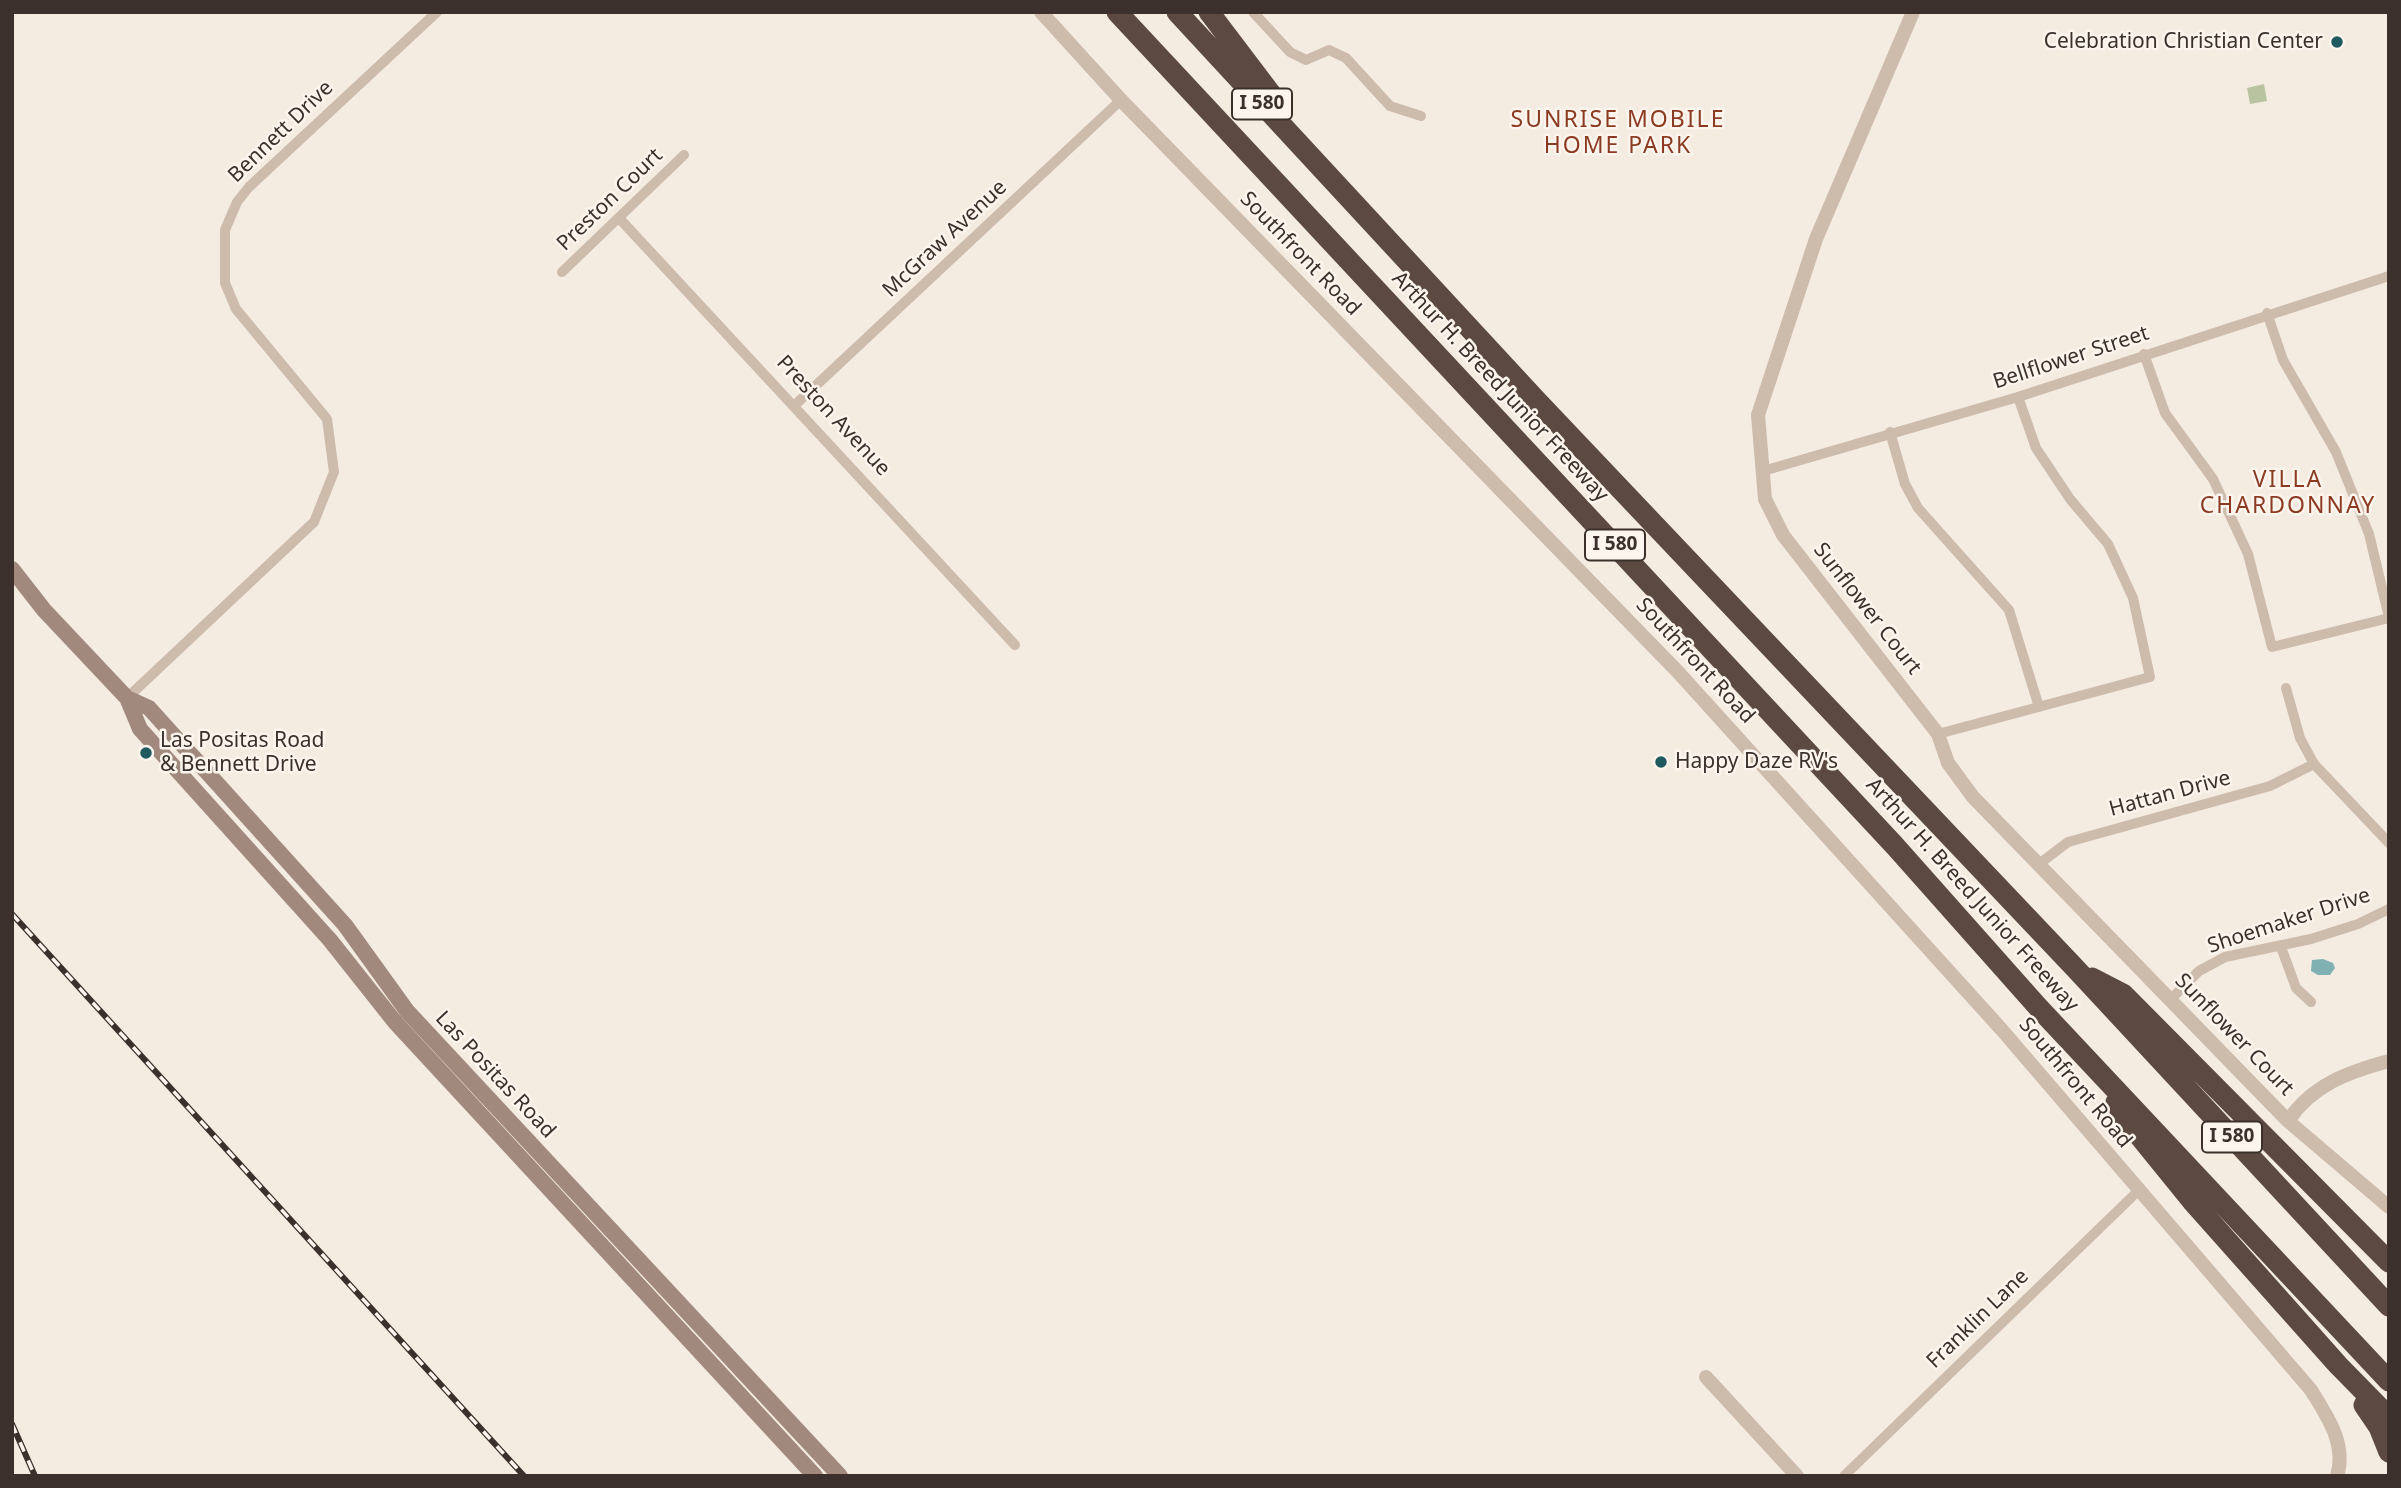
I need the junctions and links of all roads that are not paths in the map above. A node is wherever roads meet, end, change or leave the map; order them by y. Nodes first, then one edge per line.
1 (437, 12) edge
2 (1041, 12) edge
3 (1177, 12) edge
4 (1209, 12) edge
5 (1253, 12) edge
6 (1913, 12) edge
7 (1117, 14) edge
8 (1121, 100) junction
9 (1421, 116) dead end
10 (684, 155) dead end
11 (1348, 195) junction
12 (619, 218) junction
13 (562, 272) dead end
14 (2389, 276) edge
15 (2267, 313) junction
16 (2144, 354) junction
17 (2018, 397) junction
18 (795, 405) junction
19 (1890, 432) junction
20 (1763, 471) junction
21 (12, 569) edge
22 (2389, 617) edge
23 (1015, 645) dead end
24 (2286, 688) dead end
25 (127, 698) junction
26 (2039, 707) junction
27 (1938, 734) junction
28 (2314, 764) junction
29 (2389, 843) edge
30 (2039, 864) junction
31 (2389, 909) edge
32 (2281, 947) junction
33 (2075, 968) junction
34 (2171, 999) junction
35 (2311, 1002) dead end
36 (2389, 1061) edge
37 (2103, 1074) junction
38 (2288, 1121) junction
39 (2138, 1191) junction
40 (2389, 1207) edge
41 (2380, 1247) edge
42 (2389, 1262) edge
43 (2389, 1306) edge
44 (2338, 1365) junction
45 (1706, 1377) dead end
46 (2389, 1381) edge
47 (2389, 1417) edge
48 (2389, 1452) edge
49 (815, 1476) edge
50 (840, 1476) edge
51 (1797, 1476) edge
52 (1844, 1476) edge
53 (2337, 1476) edge

1 - 25 street, Bennett Drive
2 - 8 street, Southfront Road
3 - 11 highway, Arthur H. Breed Junior Freeway / I 580
4 - 11 highway
5 - 9 street
6 - 20 street, Sunflower Court
7 - 37 highway, Arthur H. Breed Junior Freeway / I 580
8 - 18 street, McGraw Avenue
8 - 39 street, Southfront Road
10 - 12 street, Preston Court
11 - 33 highway, Arthur H. Breed Junior Freeway / I 580
12 - 13 street, Preston Court
12 - 18 street, Preston Avenue
14 - 15 street, Bellflower Street
15 - 16 street, Bellflower Street
15 - 22 street
16 - 17 street, Bellflower Street
16 - 22 street
17 - 19 street, Bellflower Street
17 - 26 street
18 - 23 street, Preston Avenue
19 - 20 street, Bellflower Street
19 - 26 street
20 - 27 street, Sunflower Court
21 - 25 main road, Las Positas Road
24 - 28 street
25 - 49 main road, Las Positas Road
25 - 50 main road, Las Positas Road
26 - 27 street
27 - 30 street, Sunflower Court
28 - 29 street
28 - 30 street, Hattan Drive
30 - 34 street, Sunflower Court
31 - 32 street, Shoemaker Drive
32 - 34 street, Shoemaker Drive
32 - 35 street
33 - 41 highway
33 - 43 highway, Arthur H. Breed Junior Freeway / I 580
34 - 38 street, Sunflower Court
36 - 38 street
37 - 44 highway
37 - 46 highway, Arthur H. Breed Junior Freeway / I 580
38 - 40 street, Sunflower Court
39 - 52 street, Franklin Lane
39 - 53 street, Southfront Road
41 - 42 highway
44 - 47 highway
44 - 48 highway
45 - 51 street

